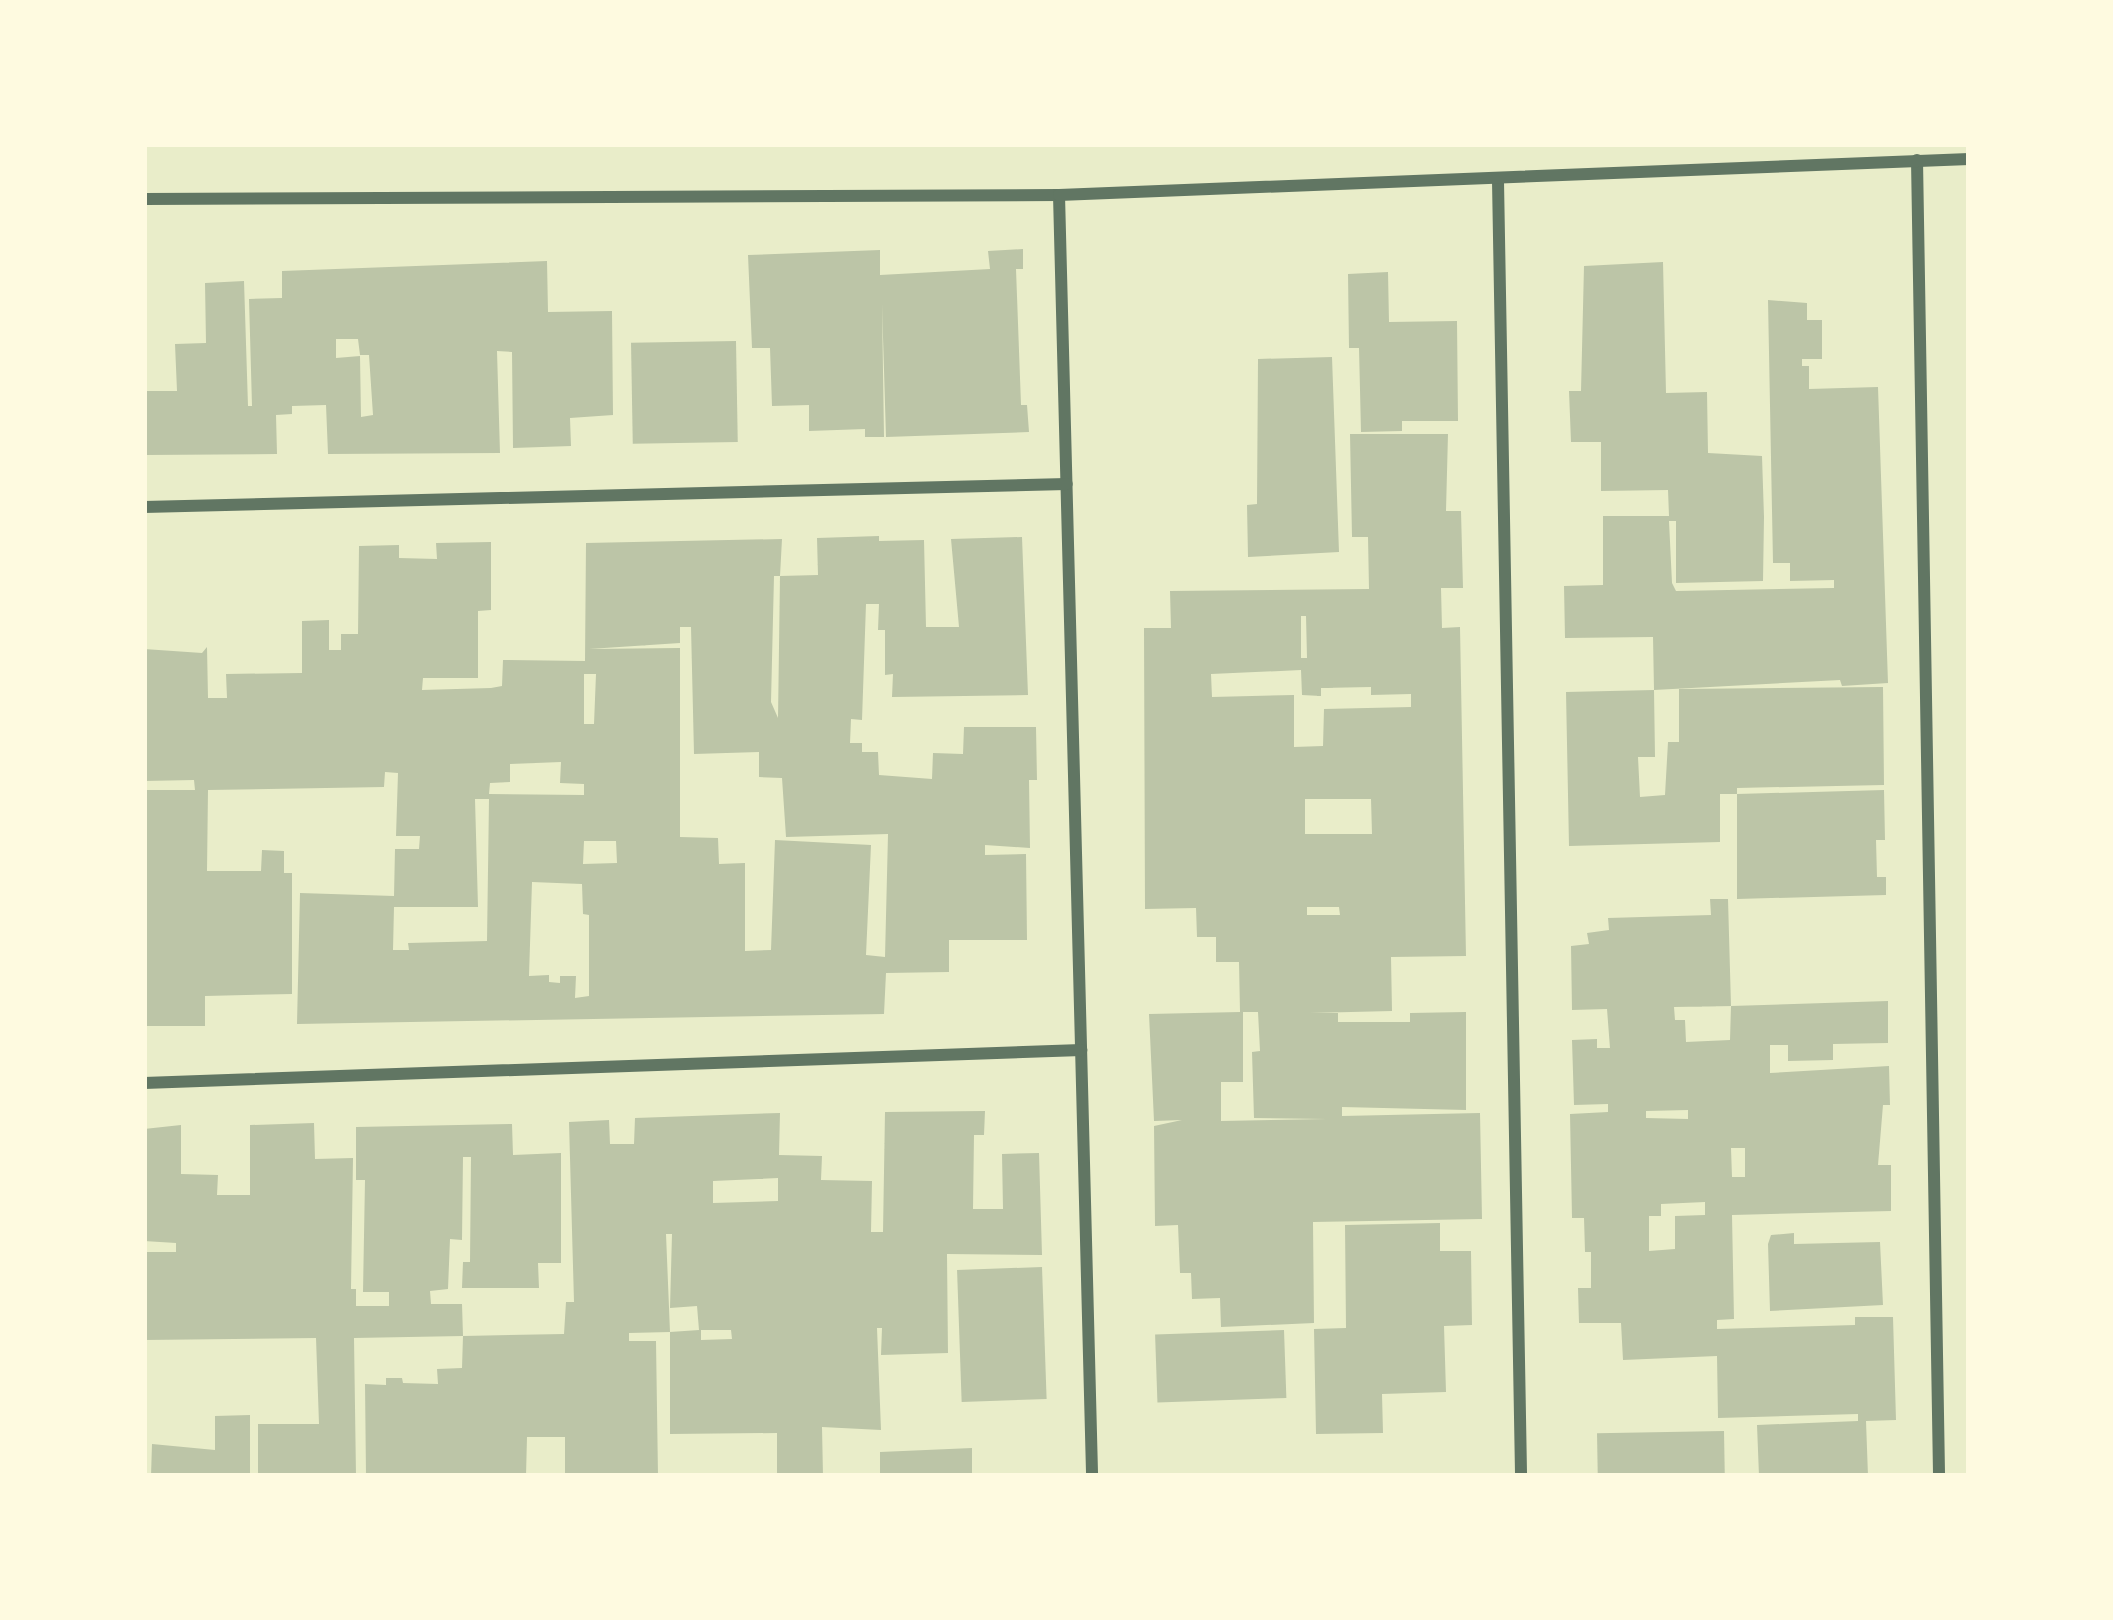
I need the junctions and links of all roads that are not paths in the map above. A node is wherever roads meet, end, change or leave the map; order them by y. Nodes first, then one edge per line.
1 (1969, 159) edge
2 (1917, 160) junction
3 (1498, 181) junction
4 (1059, 195) junction
5 (144, 199) edge
6 (1067, 484) junction
7 (144, 507) edge
8 (1081, 1050) junction
9 (144, 1083) edge
10 (1092, 1476) edge
11 (1521, 1476) edge
12 (1940, 1476) edge

1 - 2 street
2 - 3 street
2 - 12 street
3 - 4 street
3 - 11 street
4 - 5 street
4 - 6 street
6 - 7 street
6 - 8 street
8 - 9 street
8 - 10 street

